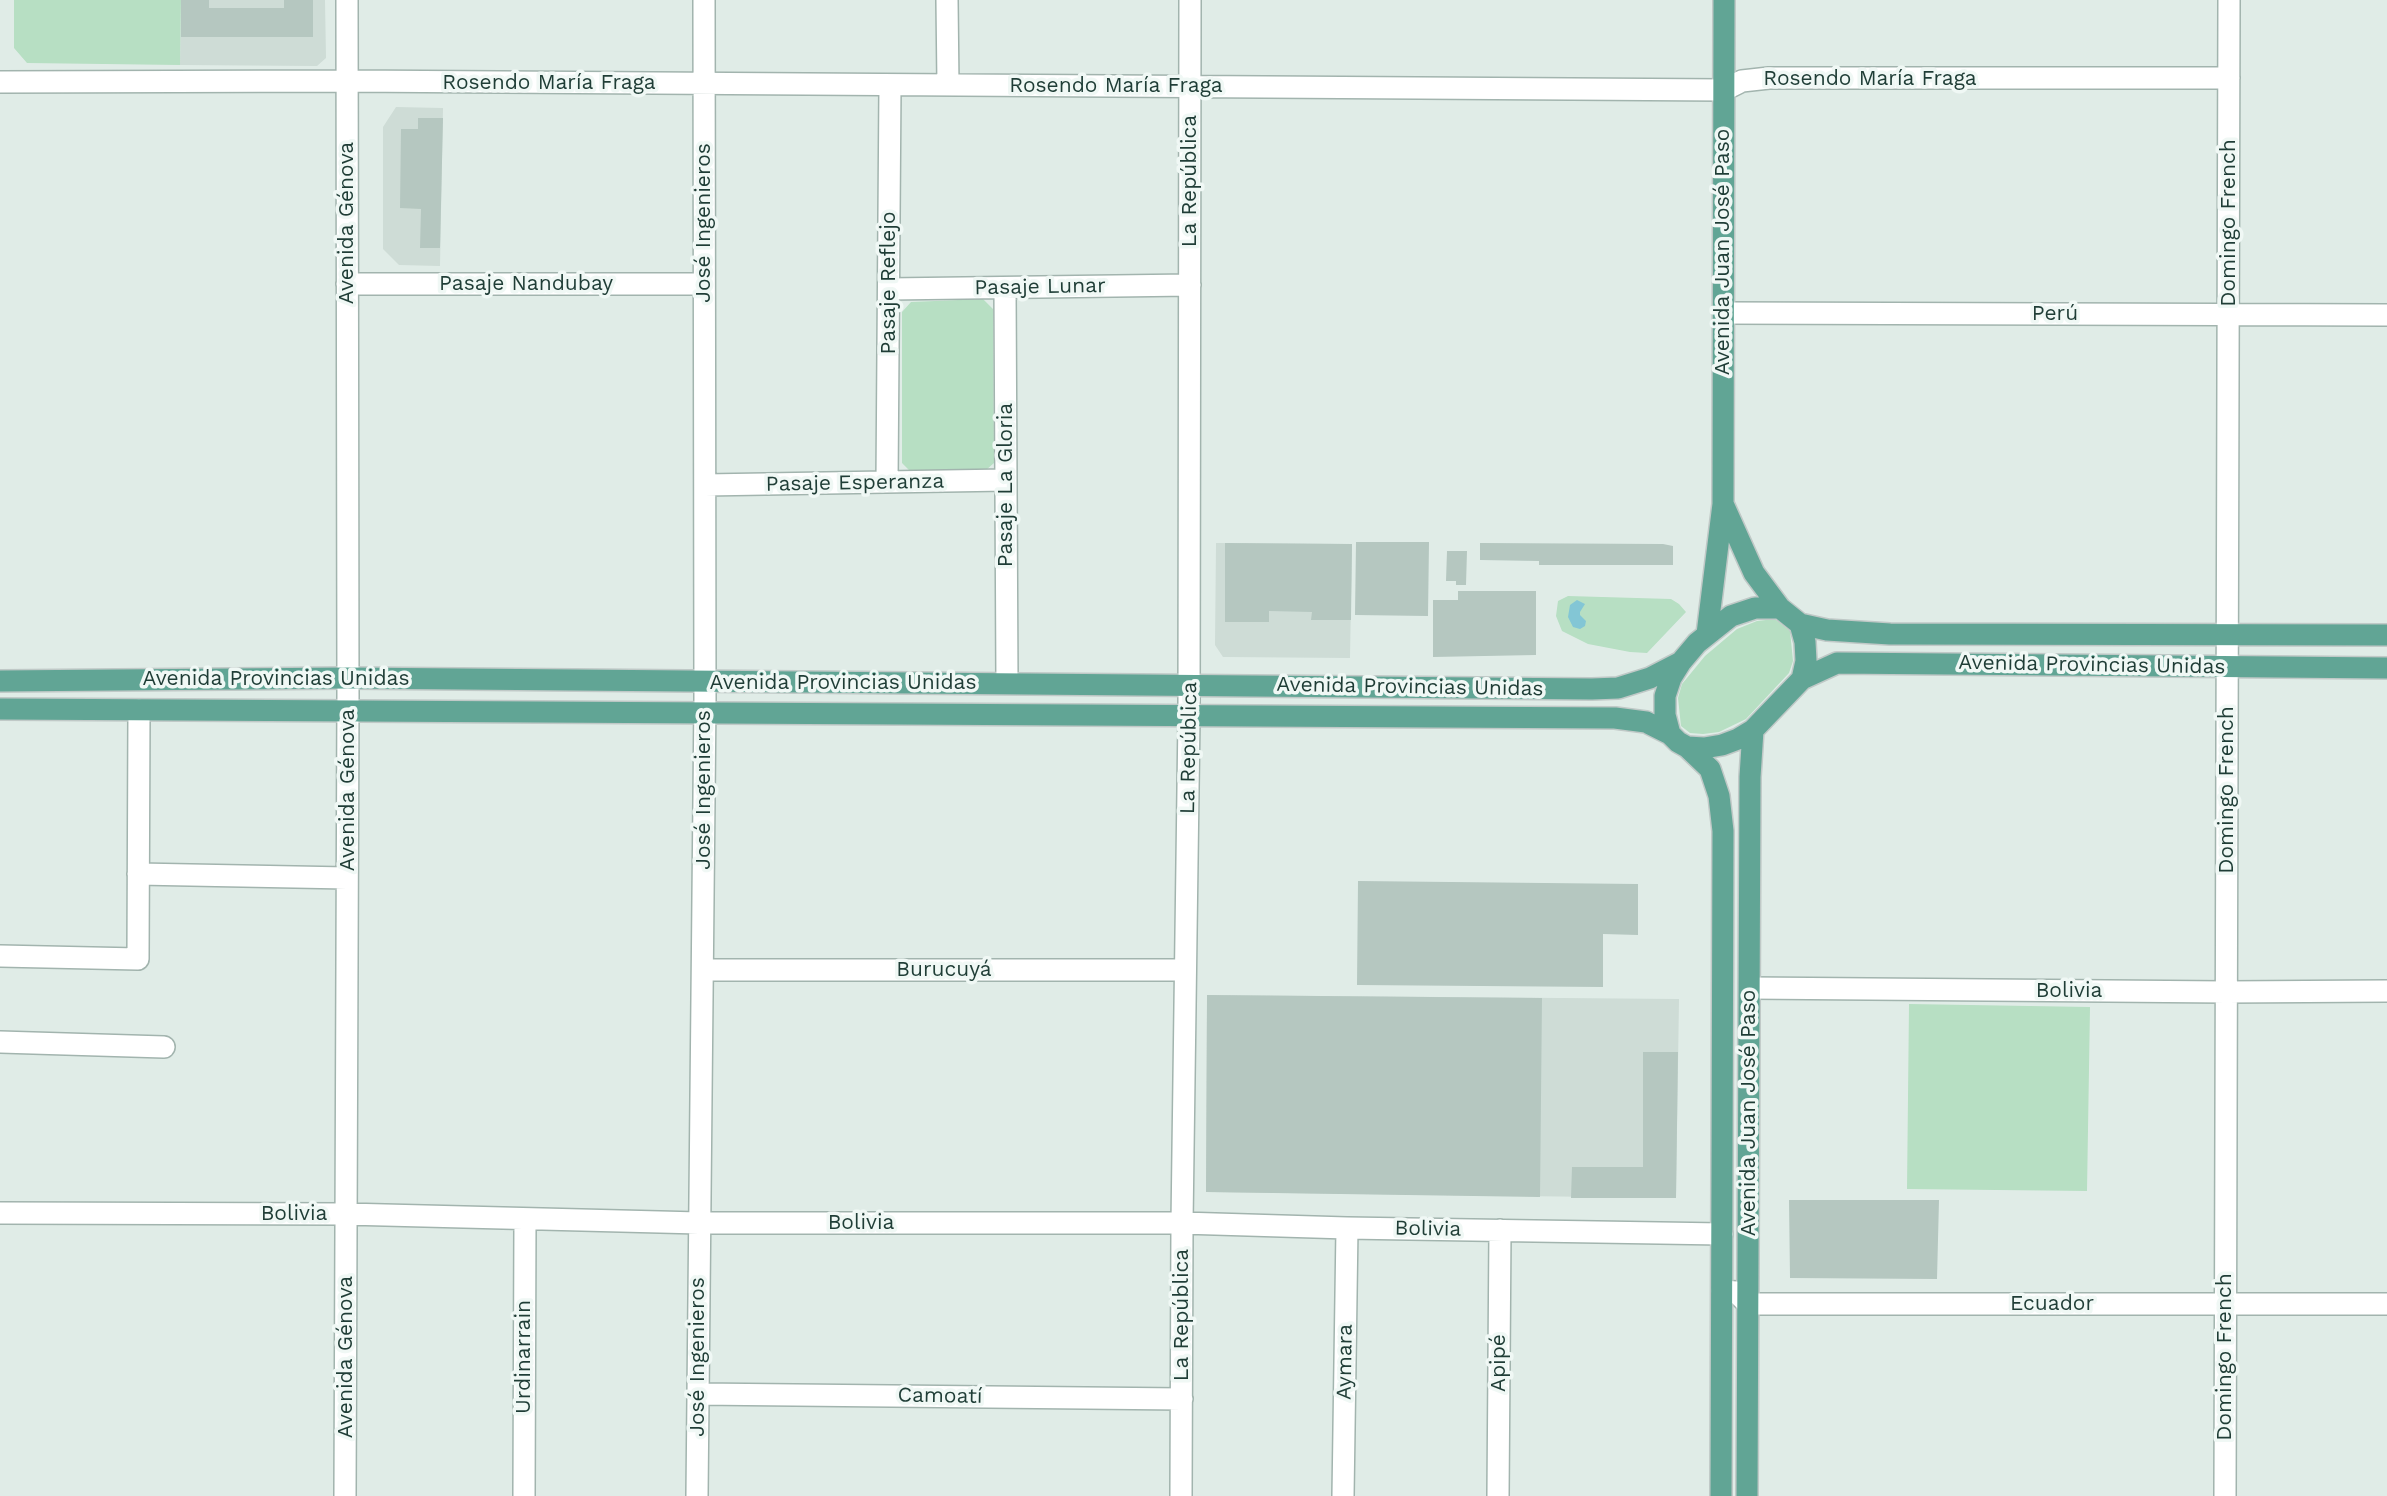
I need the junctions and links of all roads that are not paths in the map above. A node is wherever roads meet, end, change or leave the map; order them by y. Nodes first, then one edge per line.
1 (347, 0) edge
2 (704, 0) edge
3 (947, 0) edge
4 (1190, 0) edge
5 (1724, 0) edge
6 (2229, 0) edge
7 (2229, 78) junction
8 (347, 81) junction
9 (0, 82) edge
10 (704, 83) junction
11 (890, 85) junction
12 (948, 85) junction
13 (1190, 86) junction
14 (1724, 90) junction
15 (347, 284) junction
16 (704, 284) junction
17 (1190, 285) junction
18 (1005, 288) junction
19 (889, 289) junction
20 (1724, 313) junction
21 (2228, 315) junction
22 (2387, 315) edge
23 (1006, 481) junction
24 (887, 482) junction
25 (705, 485) junction
26 (1723, 504) junction
27 (1780, 608) junction
28 (1800, 624) junction
29 (1707, 634) junction
30 (2228, 635) junction
31 (2387, 635) edge
32 (1681, 662) junction
33 (2228, 667) junction
34 (2387, 668) edge
35 (348, 678) junction
36 (1802, 679) junction
37 (0, 681) edge
38 (705, 682) junction
39 (1006, 683) junction
40 (1189, 685) junction
41 (0, 709) edge
42 (139, 710) junction
43 (348, 712) junction
44 (704, 714) junction
45 (1189, 717) junction
46 (1753, 730) junction
47 (1678, 740) junction
48 (138, 874) junction
49 (347, 878) junction
50 (0, 956) edge
51 (703, 970) junction
52 (1185, 970) junction
53 (1750, 989) junction
54 (2387, 991) edge
55 (2226, 992) junction
56 (0, 1042) edge
57 (164, 1047) dead end
58 (0, 1213) edge
59 (346, 1214) junction
60 (525, 1219) junction
61 (699, 1223) junction
62 (1182, 1223) junction
63 (1347, 1228) junction
64 (1500, 1230) junction
65 (1722, 1234) junction
66 (1722, 1291) junction
67 (1748, 1304) junction
68 (2226, 1304) junction
69 (2387, 1304) edge
70 (698, 1394) junction
71 (1182, 1399) junction
72 (345, 1496) edge
73 (524, 1496) edge
74 (697, 1496) edge
75 (1181, 1496) edge
76 (1343, 1496) edge
77 (1498, 1496) edge
78 (1721, 1496) edge
79 (1747, 1496) edge
80 (2225, 1496) edge

1 - 8 street, Avenida Génova
2 - 10 street, José Ingenieros
3 - 12 street
4 - 13 street, La República
5 - 14 main road, Avenida Juan José Paso
6 - 7 street, Domingo French
7 - 14 street, Rosendo María Fraga
7 - 21 street, Domingo French
8 - 9 street, Rosendo María Fraga
8 - 10 street, Rosendo María Fraga
8 - 15 street, Avenida Génova
10 - 11 street, Rosendo María Fraga
10 - 16 street, José Ingenieros
11 - 12 street, Rosendo María Fraga
11 - 19 street, Pasaje Reflejo
12 - 13 street, Rosendo María Fraga
13 - 14 street, Rosendo María Fraga
13 - 17 street, La República
14 - 20 main road, Avenida Juan José Paso
15 - 16 street, Pasaje Nandubay
15 - 35 street, Avenida Génova
16 - 25 street, José Ingenieros
17 - 18 street, Pasaje Lunar
17 - 40 street, La República
18 - 19 street, Pasaje Lunar
18 - 23 street, Pasaje La Gloria
19 - 24 street, Pasaje Reflejo
20 - 21 street, Perú
20 - 26 main road, Avenida Juan José Paso
21 - 22 street, Perú
21 - 30 street, Domingo French
23 - 24 street, Pasaje Esperanza
23 - 39 street, Pasaje La Gloria
24 - 25 street, Pasaje Esperanza
25 - 38 street, José Ingenieros
26 - 27 main road, Avenida Juan José Paso
26 - 29 main road, Avenida Juan José Paso
27 - 28 main road
27 - 29 main road
28 - 30 main road, Avenida Provincias Unidas
28 - 36 main road
29 - 32 main road
30 - 31 main road, Avenida Provincias Unidas
30 - 33 street, Domingo French
32 - 40 main road, Avenida Provincias Unidas
32 - 47 main road
33 - 34 main road, Avenida Provincias Unidas
33 - 36 main road, Avenida Provincias Unidas
33 - 55 street, Domingo French
35 - 37 main road, Avenida Provincias Unidas
35 - 38 main road, Avenida Provincias Unidas
35 - 43 street, Avenida Génova
36 - 46 main road
38 - 39 main road, Avenida Provincias Unidas
38 - 44 street, José Ingenieros
39 - 40 main road, Avenida Provincias Unidas
40 - 45 street, La República
41 - 42 main road, Avenida Provincias Unidas
42 - 43 main road, Avenida Provincias Unidas
42 - 48 street
43 - 44 main road, Avenida Provincias Unidas
43 - 49 street, Avenida Génova
44 - 45 main road, Avenida Provincias Unidas
44 - 51 street, José Ingenieros
45 - 47 main road, Avenida Provincias Unidas
45 - 52 street, La República
46 - 47 main road
46 - 53 main road, Avenida Juan José Paso
47 - 65 main road, Avenida Juan José Paso
48 - 49 street
48 - 50 street
49 - 59 street, Avenida Génova
51 - 52 street, Burucuyá
51 - 61 street, José Ingenieros
52 - 62 street, La República
53 - 55 street, Bolivia
53 - 67 main road, Avenida Juan José Paso
54 - 55 street, Bolivia
55 - 68 street, Domingo French
56 - 57 street
58 - 59 street, Bolivia
59 - 60 street, Bolivia
59 - 72 street, Avenida Génova
60 - 61 street, Bolivia
60 - 73 street, Urdinarrain
61 - 62 street, Bolivia
61 - 70 street, José Ingenieros
62 - 63 street, Bolivia
62 - 71 street, La República
63 - 64 street, Bolivia
63 - 76 street, Aymara
64 - 65 street, Bolivia
64 - 77 street, Apipé
65 - 66 main road, Avenida Juan José Paso
66 - 67 street, Ecuador
66 - 78 main road, Avenida Juan José Paso
67 - 68 street, Ecuador
67 - 79 main road, Avenida Juan José Paso
68 - 69 street, Ecuador
68 - 80 street, Domingo French
70 - 71 street, Camoatí
70 - 74 street, José Ingenieros
71 - 75 street, La República

